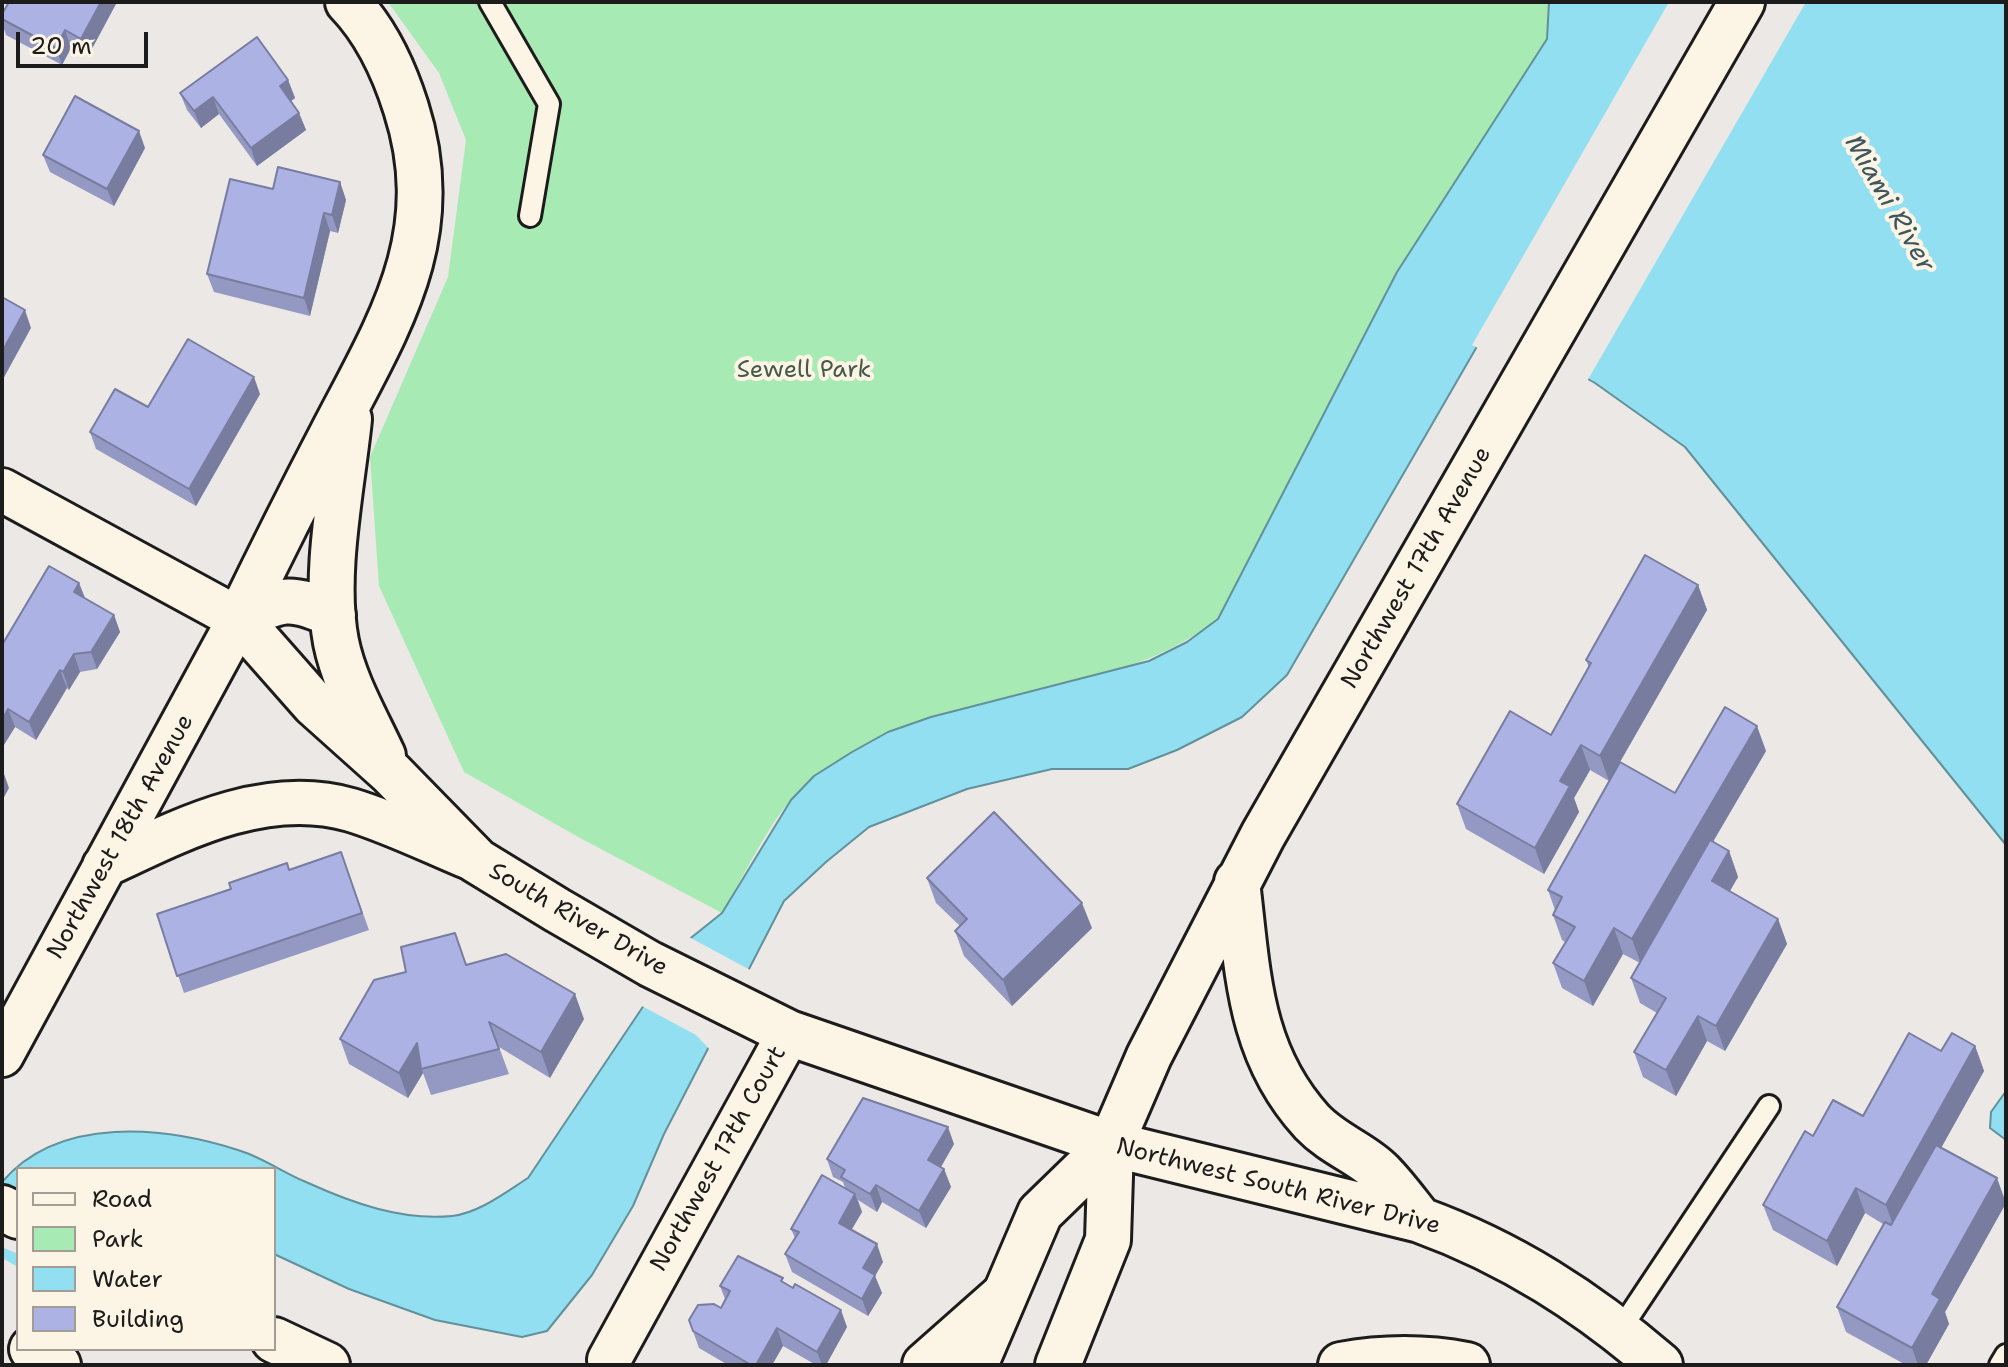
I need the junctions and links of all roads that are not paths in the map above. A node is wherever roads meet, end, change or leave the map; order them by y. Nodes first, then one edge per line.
1 (490, 2) edge
2 (1742, 2) edge
3 (356, 4) edge
4 (530, 216) dead end
5 (351, 397) junction
6 (2, 490) edge
7 (333, 615) junction
8 (239, 619) junction
9 (391, 773) junction
10 (477, 861) junction
11 (104, 866) junction
12 (1237, 882) junction
13 (789, 1033) junction
14 (2, 1055) edge
15 (868, 1060) joint
16 (1769, 1106) dead end
17 (1111, 1144) junction
18 (1420, 1220) junction
19 (1003, 1296) junction
20 (1620, 1330) junction
21 (276, 1341) edge
22 (2006, 1355) edge
23 (609, 1360) dead end
24 (327, 1365) edge
25 (925, 1365) edge
26 (975, 1365) edge
27 (1058, 1365) edge
28 (1341, 1365) edge
29 (1467, 1365) edge
30 (1660, 1365) edge
31 (2000, 1365) edge

1 - 4 lane
2 - 12 main road, Northwest 17th Avenue
3 - 5 main road
5 - 7 main road
5 - 8 main road
6 - 8 street
7 - 8 main road
7 - 9 main road
8 - 9 main road
8 - 11 street, Northwest 18th Avenue
9 - 10 main road, South River Drive
10 - 11 street
10 - 13 main road, South River Drive
11 - 14 street, Northwest 18th Avenue
12 - 17 main road, Northwest 17th Avenue
12 - 18 main road
13 - 15 main road, Northwest 17th Court
13 - 23 street, Northwest 17th Court
15 - 17 main road, Northwest South River Drive
16 - 20 lane
17 - 18 main road, Northwest South River Drive
17 - 19 main road, Northwest 17th Avenue
17 - 27 main road, Northwest 17th Avenue
18 - 20 main road, Northwest South River Drive
19 - 25 main road
19 - 26 main road, Northwest 17th Avenue
20 - 30 main road, Northwest South River Drive
21 - 24 main road
22 - 31 lane
28 - 29 main road

